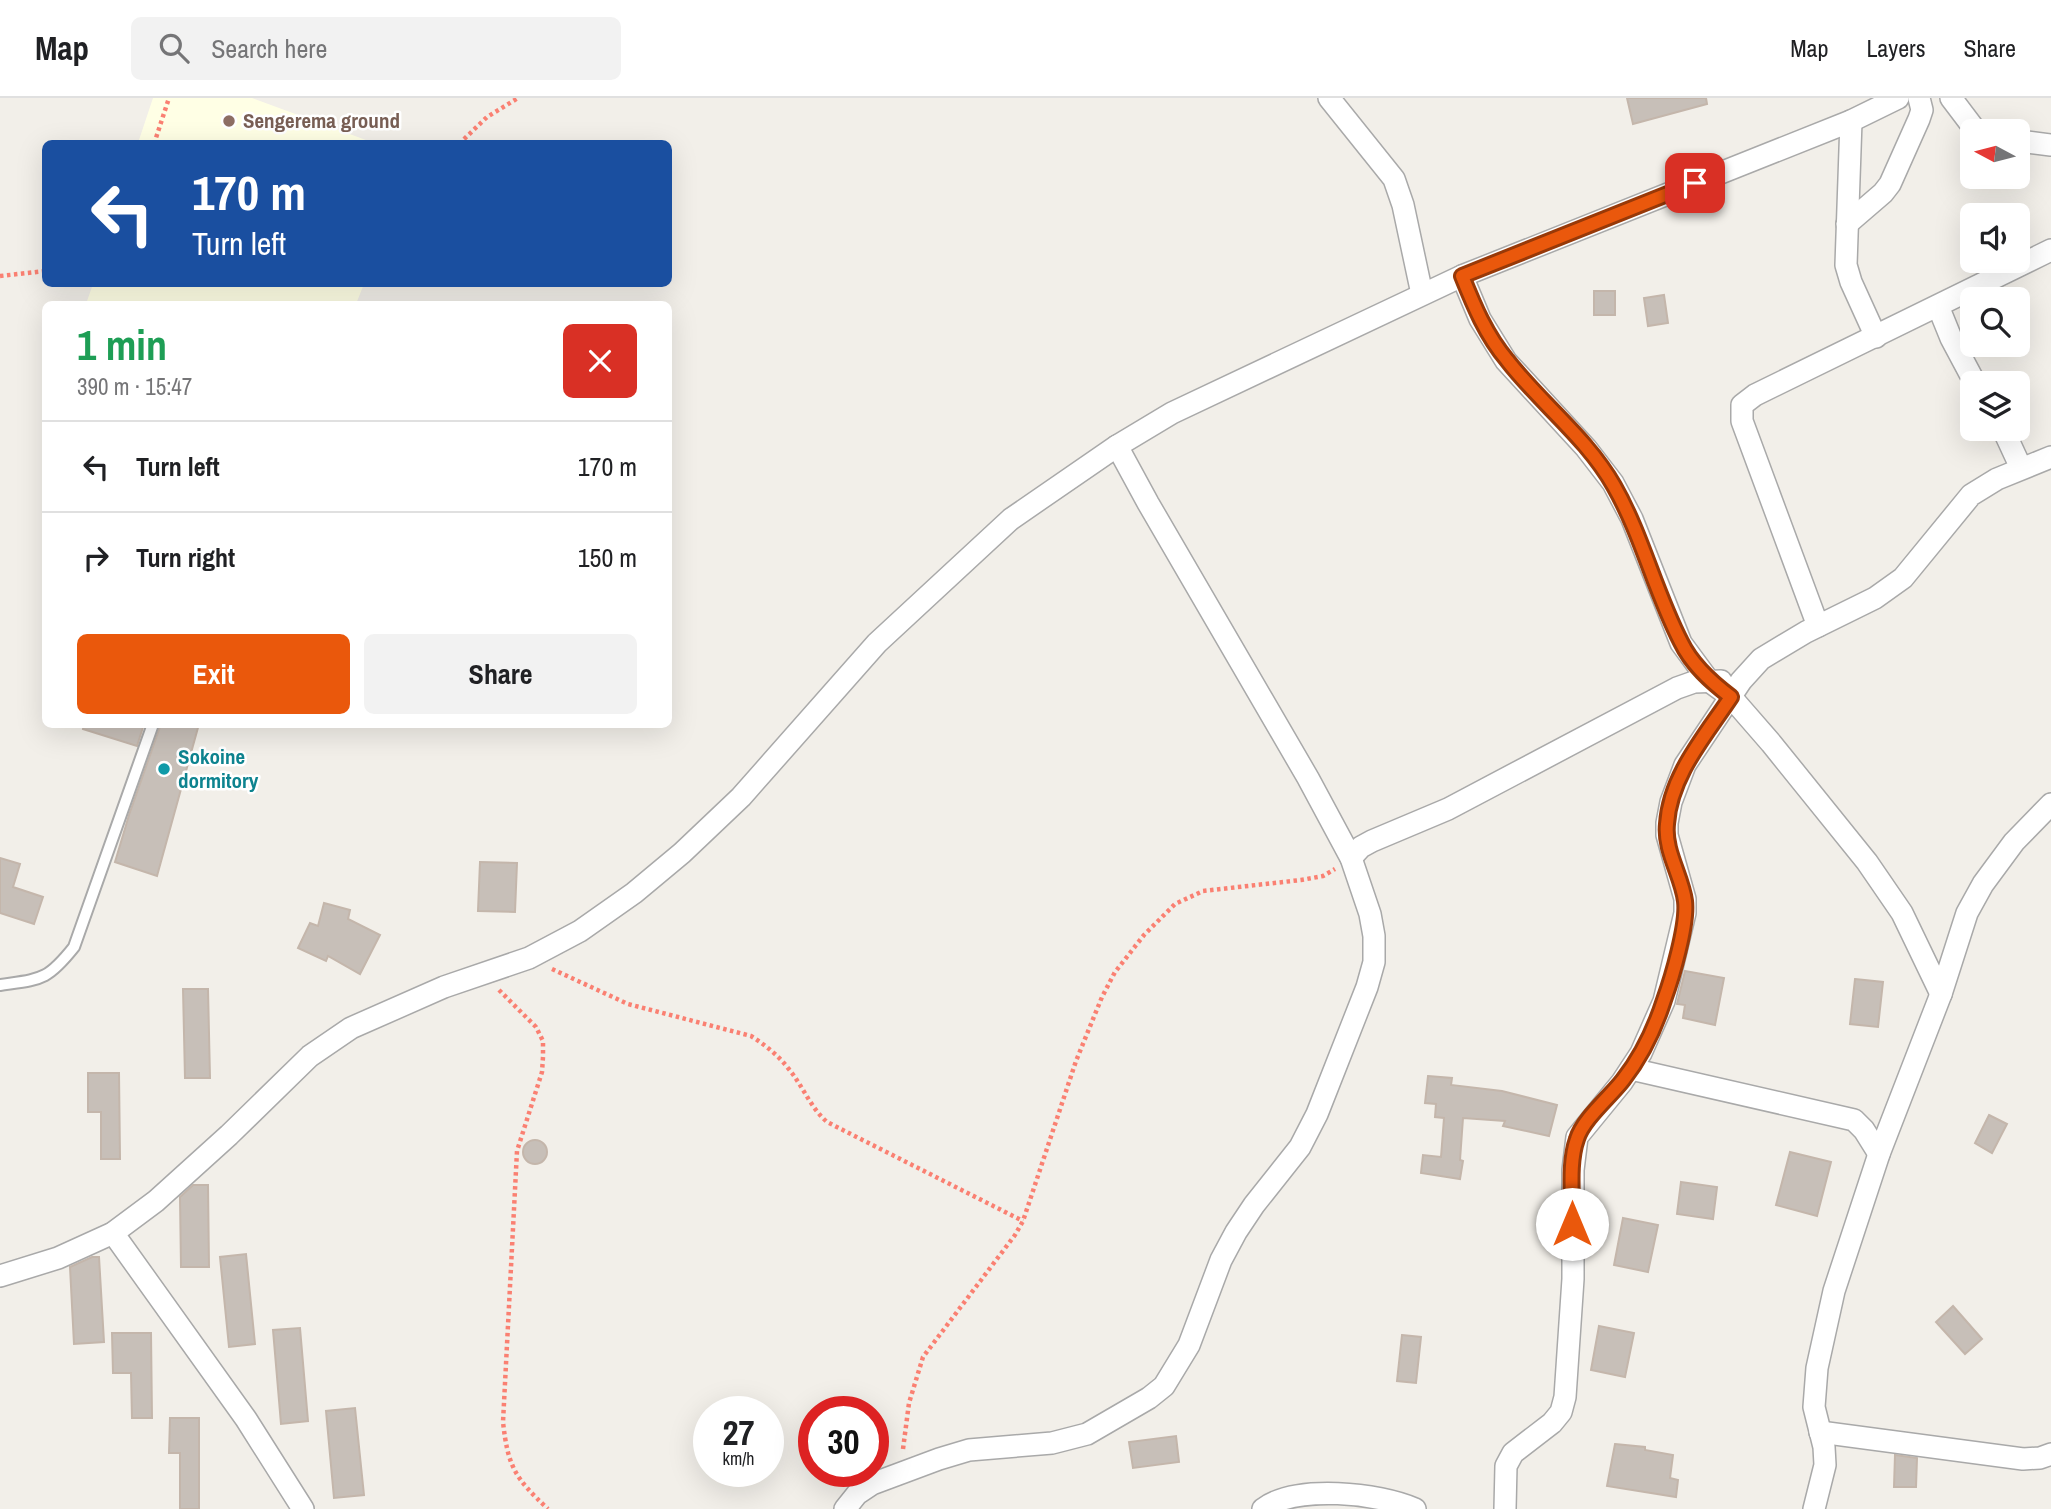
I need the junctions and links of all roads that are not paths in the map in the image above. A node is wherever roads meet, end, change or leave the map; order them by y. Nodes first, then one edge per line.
1 (1329, 98) edge
2 (1919, 98) edge
3 (1951, 98) edge
4 (1892, 99) edge
5 (1967, 119) edge
6 (1851, 121) junction
7 (2030, 142) edge
8 (2051, 145) edge
9 (1847, 224) junction
10 (2051, 250) edge
11 (1462, 276) junction
12 (1422, 294) junction
13 (1938, 306) junction
14 (1876, 337) junction
15 (1969, 371) edge
16 (2009, 441) edge
17 (1117, 446) junction
18 (2051, 457) edge
19 (2021, 468) junction
20 (1818, 626) junction
21 (1710, 681) junction
22 (1736, 689) junction
23 (152, 728) edge
24 (2051, 804) edge
25 (1351, 858) junction
26 (0, 985) edge
27 (1941, 994) junction
28 (1631, 1069) junction
29 (1879, 1154) junction
30 (113, 1233) junction
31 (0, 1276) edge
32 (1819, 1432) junction
33 (2051, 1454) edge
34 (303, 1509) edge
35 (845, 1509) edge
36 (1263, 1509) edge
37 (1415, 1509) edge
38 (1505, 1509) edge
39 (1814, 1509) edge

1 - 12 street
2 - 9 street
3 - 5 street
4 - 6 street
6 - 9 street
6 - 11 street
7 - 8 street
9 - 14 street
10 - 13 street
11 - 12 street
11 - 21 street
12 - 17 street
13 - 14 street
13 - 15 street
14 - 20 street
16 - 19 street
17 - 25 street
17 - 30 street
18 - 19 street
19 - 20 street
20 - 22 street
21 - 22 street
21 - 25 street
22 - 27 street
22 - 28 street
23 - 26 lane
24 - 27 street
25 - 35 street
27 - 29 street
28 - 29 street
28 - 38 street
29 - 32 street
30 - 31 street
30 - 34 street
32 - 33 street
32 - 39 street
36 - 37 street

